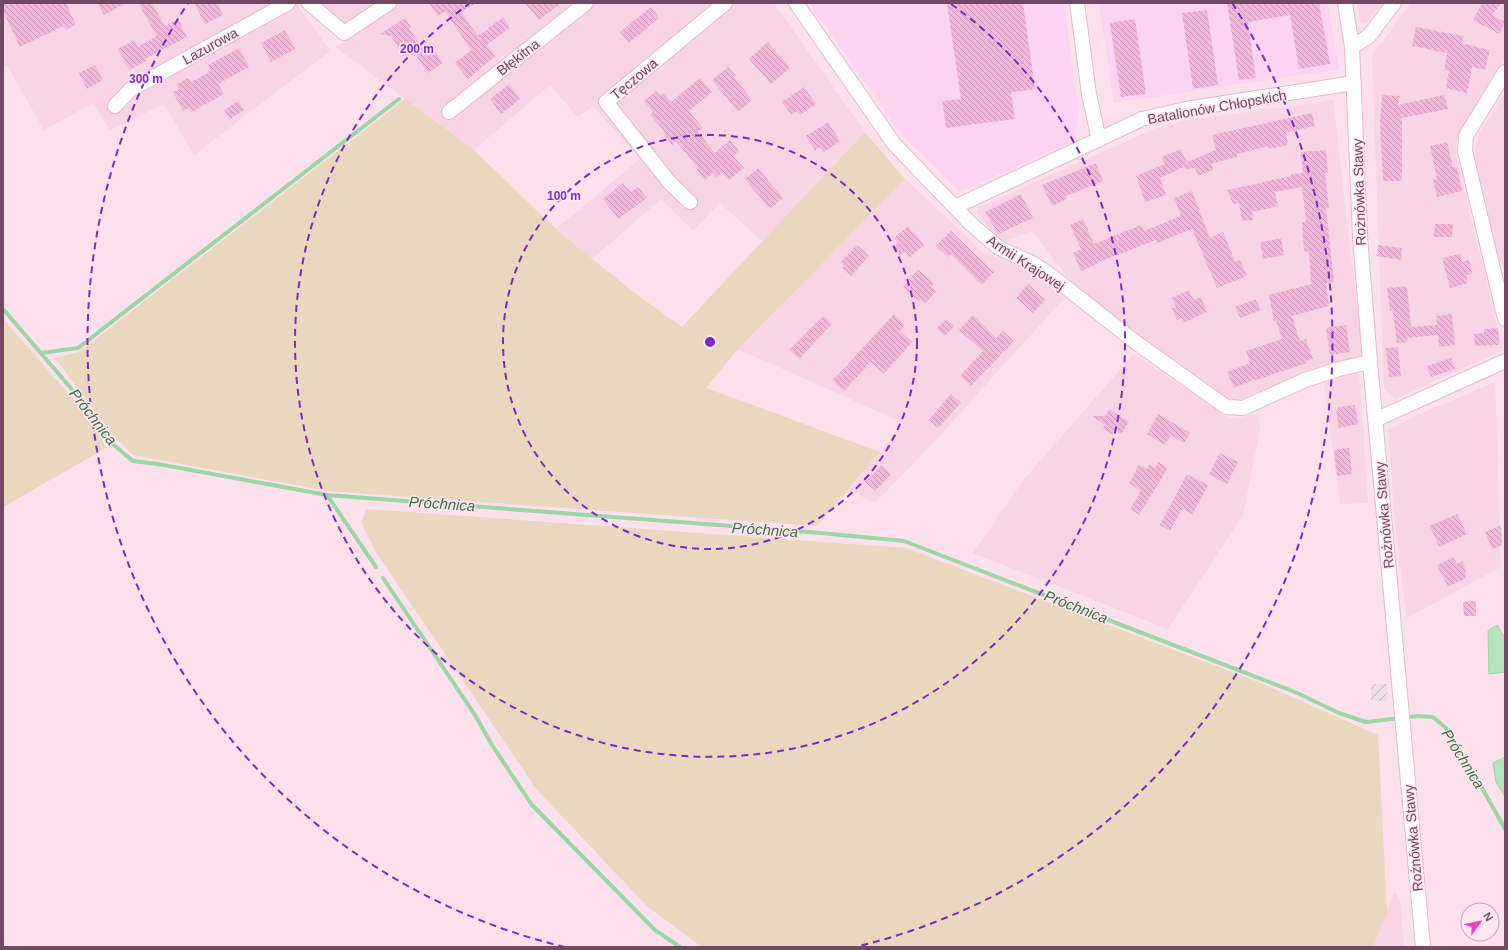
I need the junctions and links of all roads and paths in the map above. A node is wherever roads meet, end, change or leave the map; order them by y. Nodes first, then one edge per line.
1 (288, 3) edge
2 (309, 3) edge
3 (389, 3) edge
4 (586, 3) edge
5 (725, 3) edge
6 (796, 3) edge
7 (1077, 3) edge
8 (1345, 3) edge
9 (1394, 3) edge
10 (1352, 47) junction
11 (1505, 72) edge
12 (1354, 83) junction
13 (115, 106) dead end
14 (449, 112) dead end
15 (1099, 140) junction
16 (690, 202) dead end
17 (955, 207) junction
18 (1505, 319) edge
19 (1370, 362) junction
20 (1505, 362) edge
21 (1375, 420) junction
22 (1423, 947) edge

1 - 13 street, Lazurowa
2 - 3 street
4 - 14 street, Błękitna
5 - 16 street, Tęczowa
6 - 17 street, Armii Krajowej
7 - 15 street
8 - 10 street, Rożnówka Stawy
9 - 10 street
10 - 12 street, Rożnówka Stawy
11 - 18 street
12 - 15 street, Batalionów Chłopskich
12 - 19 street, Rożnówka Stawy
15 - 17 street, Batalionów Chłopskich
17 - 19 street, Armii Krajowej
19 - 21 street, Rożnówka Stawy
20 - 21 street
21 - 22 street, Rożnówka Stawy

